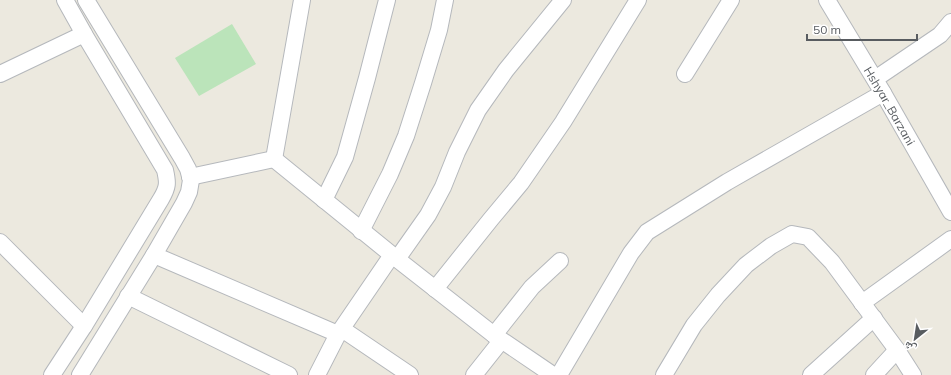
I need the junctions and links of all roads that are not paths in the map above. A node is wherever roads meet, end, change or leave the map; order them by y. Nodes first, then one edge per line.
1 (65, 0) edge
2 (86, 0) edge
3 (302, 0) edge
4 (387, 0) edge
5 (445, 0) edge
6 (563, 0) edge
7 (638, 0) edge
8 (731, 0) edge
9 (828, 0) edge
10 (951, 22) edge
11 (84, 34) junction
12 (0, 74) edge
13 (685, 74) dead end
14 (879, 86) junction
15 (274, 159) junction
16 (190, 177) junction
17 (324, 200) junction
18 (951, 212) edge
19 (361, 230) junction
20 (951, 239) edge
21 (0, 242) edge
22 (154, 255) junction
23 (394, 257) junction
24 (560, 261) dead end
25 (434, 289) junction
26 (128, 296) junction
27 (862, 303) junction
28 (874, 318) junction
29 (84, 326) junction
30 (340, 332) junction
31 (497, 338) junction
32 (897, 350) junction
33 (83, 374) edge
34 (52, 375) edge
35 (289, 375) edge
36 (317, 375) edge
37 (410, 375) edge
38 (474, 375) edge
39 (553, 375) edge
40 (559, 375) edge
41 (664, 375) edge
42 (811, 375) edge
43 (874, 375) edge
44 (913, 375) edge

1 - 11 street
2 - 16 street
3 - 15 street
4 - 17 street
5 - 19 street
6 - 23 street
7 - 25 street
8 - 13 street
9 - 14 street, Hshyar_Barzani
10 - 14 street
11 - 12 street
11 - 29 street
14 - 18 street, Hshyar_Barzani
14 - 40 street
15 - 16 street
15 - 17 street
16 - 22 street
17 - 19 street
19 - 23 street
20 - 27 street
21 - 29 street
22 - 26 street
22 - 30 street
23 - 25 street
23 - 30 street
24 - 31 street
25 - 31 street
26 - 33 street
26 - 35 street
27 - 28 street
27 - 41 street
28 - 32 street
28 - 42 street
29 - 34 street
30 - 36 street
30 - 37 street
31 - 38 street
31 - 39 street
32 - 43 street
32 - 44 street

